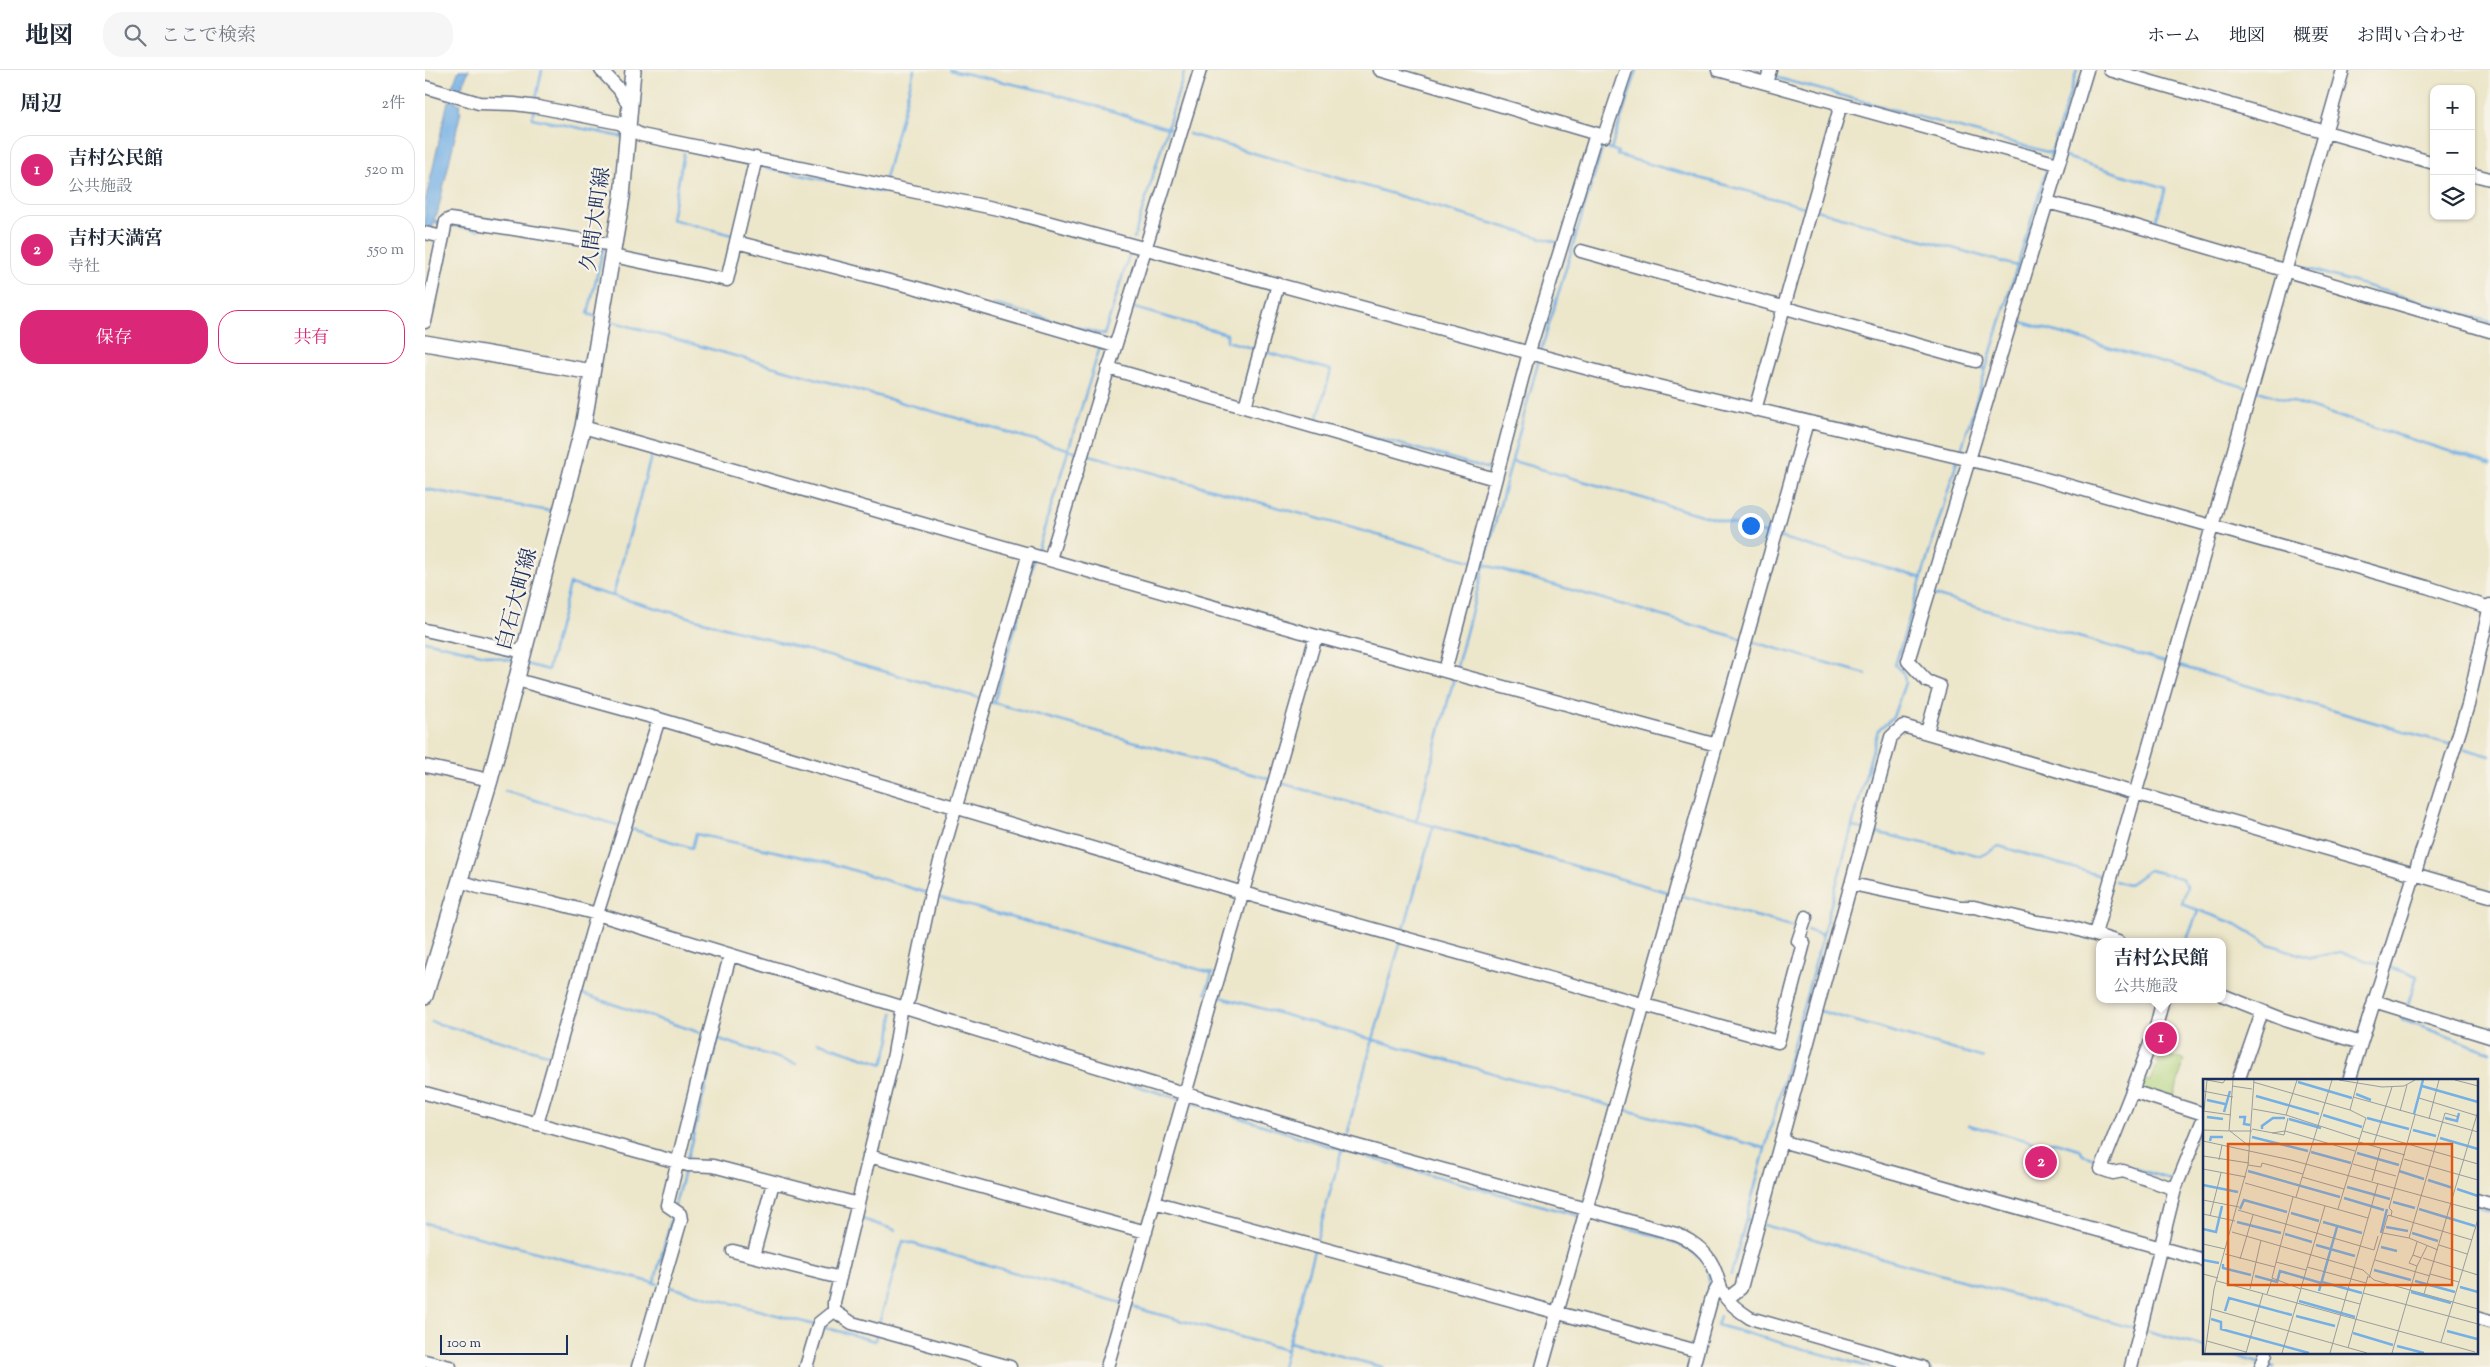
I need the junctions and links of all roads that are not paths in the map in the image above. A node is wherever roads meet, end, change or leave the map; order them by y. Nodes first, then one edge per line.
1 (601, 70) edge
2 (633, 70) edge
3 (1200, 70) edge
4 (1380, 70) edge
5 (1626, 70) edge
6 (1718, 70) edge
7 (2087, 70) edge
8 (2109, 70) edge
9 (2343, 70) edge
10 (1768, 76) edge
11 (425, 87) edge
12 (1841, 104) junction
13 (629, 106) junction
14 (2325, 132) junction
15 (1596, 134) junction
16 (626, 135) junction
17 (2055, 160) junction
18 (2430, 162) edge
19 (755, 163) junction
20 (2475, 175) edge
21 (2490, 179) edge
22 (2047, 202) junction
23 (445, 228) junction
24 (425, 233) edge
25 (737, 238) junction
26 (1146, 248) junction
27 (614, 251) junction
28 (1581, 251) dead end
29 (2287, 265) junction
30 (1279, 284) junction
31 (1782, 311) junction
32 (425, 322) edge
33 (2490, 331) edge
34 (425, 343) edge
35 (1106, 343) junction
36 (1536, 355) junction
37 (1976, 361) dead end
38 (1108, 368) junction
39 (592, 372) junction
40 (1245, 407) junction
41 (1755, 410) junction
42 (1807, 422) junction
43 (583, 427) junction
44 (1963, 458) junction
45 (1497, 474) junction
46 (2213, 526) junction
47 (1037, 556) junction
48 (2490, 607) edge
49 (425, 630) edge
50 (1317, 636) junction
51 (521, 665) junction
52 (1452, 673) junction
53 (659, 719) junction
54 (1927, 732) junction
55 (1717, 745) junction
56 (425, 766) edge
57 (490, 780) junction
58 (2136, 793) junction
59 (956, 808) junction
60 (2413, 874) junction
61 (461, 881) junction
62 (1852, 884) junction
63 (1243, 893) junction
64 (2490, 896) edge
65 (597, 914) junction
66 (1804, 924) dead end
67 (2095, 934) junction
68 (2106, 938) edge
69 (731, 956) junction
70 (425, 996) edge
71 (2226, 997) edge
72 (2374, 1001) junction
73 (2162, 1003) edge
74 (1644, 1004) junction
75 (905, 1007) junction
76 (2261, 1012) junction
77 (2490, 1037) edge
78 (2361, 1043) junction
79 (2239, 1079) edge
80 (2350, 1079) edge
81 (2132, 1091) junction
82 (425, 1093) edge
83 (1184, 1097) junction
84 (2203, 1116) edge
85 (2203, 1119) edge
86 (538, 1121) junction
87 (1781, 1141) junction
88 (869, 1156) junction
89 (683, 1163) junction
90 (772, 1186) junction
91 (2175, 1189) junction
92 (2477, 1200) edge
93 (1154, 1202) junction
94 (2490, 1204) edge
95 (856, 1211) junction
96 (1584, 1215) junction
97 (1146, 1232) junction
98 (2161, 1248) junction
99 (733, 1251) dead end
100 (753, 1256) junction
101 (2203, 1260) edge
102 (840, 1278) junction
103 (1723, 1293) junction
104 (834, 1311) junction
105 (1557, 1314) junction
106 (2477, 1318) edge
107 (2490, 1322) edge
108 (1693, 1350) junction
109 (425, 1361) edge
110 (450, 1367) edge
111 (638, 1367) edge
112 (806, 1367) edge
113 (1011, 1367) edge
114 (1107, 1367) edge
115 (1542, 1367) edge
116 (1693, 1367) edge
117 (1922, 1367) edge
118 (2131, 1367) edge

1 - 13 street
2 - 13 main road, 久間大町線
3 - 26 street
4 - 15 street
5 - 15 street
6 - 10 street
7 - 17 street
8 - 14 street
9 - 14 street
10 - 12 street
11 - 16 street
12 - 17 street
12 - 31 street
13 - 16 main road, 久間大町線
14 - 18 street
14 - 29 street
15 - 36 street
16 - 19 street
16 - 27 main road, 久間大町線
17 - 22 street
19 - 25 street
19 - 26 street
20 - 21 street
22 - 29 street
22 - 44 street
23 - 24 street
23 - 27 street
23 - 32 street
25 - 27 street
25 - 35 street
26 - 30 street
26 - 35 street
27 - 39 main road, 久間大町線
28 - 31 street
29 - 33 street
29 - 46 street
30 - 36 street
30 - 40 street
31 - 37 street
31 - 41 street
34 - 39 main road
35 - 38 street
36 - 41 street
36 - 45 street
38 - 40 street
38 - 47 street
39 - 43 main road, 白石大町線
40 - 45 street
41 - 42 street
42 - 44 street
42 - 55 street
43 - 47 street
43 - 51 main road, 白石大町線
44 - 46 street
44 - 54 street
45 - 52 street
46 - 48 street
46 - 58 street
47 - 50 street
47 - 59 street
48 - 60 street
49 - 51 street
50 - 52 street
50 - 63 street
51 - 53 street
51 - 57 main road, 白石大町線
52 - 55 street
53 - 59 street
53 - 65 street
54 - 58 street
54 - 62 street
55 - 74 street
56 - 57 street
57 - 61 main road, 白石大町線
58 - 60 street
58 - 67 street
59 - 63 street
59 - 75 street
60 - 64 street
60 - 72 street
61 - 65 street
61 - 70 main road, 白石大町線
62 - 67 street
62 - 87 street
63 - 74 street
63 - 83 street
65 - 69 street
65 - 86 street
66 - 74 street
67 - 68 street
69 - 75 street
69 - 89 street
71 - 76 street
72 - 77 street
72 - 78 street
73 - 81 street
74 - 96 street
75 - 83 street
75 - 88 street
76 - 78 street
76 - 79 street
78 - 80 street
81 - 84 street
81 - 91 street
82 - 86 street
83 - 93 street
83 - 96 street
85 - 91 street
86 - 89 street
87 - 98 street
87 - 103 street
88 - 95 street
88 - 97 street
89 - 90 street
89 - 111 street
90 - 95 street
90 - 100 street
91 - 98 street
92 - 94 street
93 - 97 street
93 - 105 street
95 - 102 street
96 - 103 street
96 - 105 street
97 - 114 street
98 - 101 street
98 - 118 street
99 - 100 street
100 - 102 street
102 - 104 street
103 - 108 street
103 - 117 street
104 - 112 street
104 - 113 street
105 - 108 street
105 - 115 street
106 - 107 street
108 - 116 street
109 - 110 street

